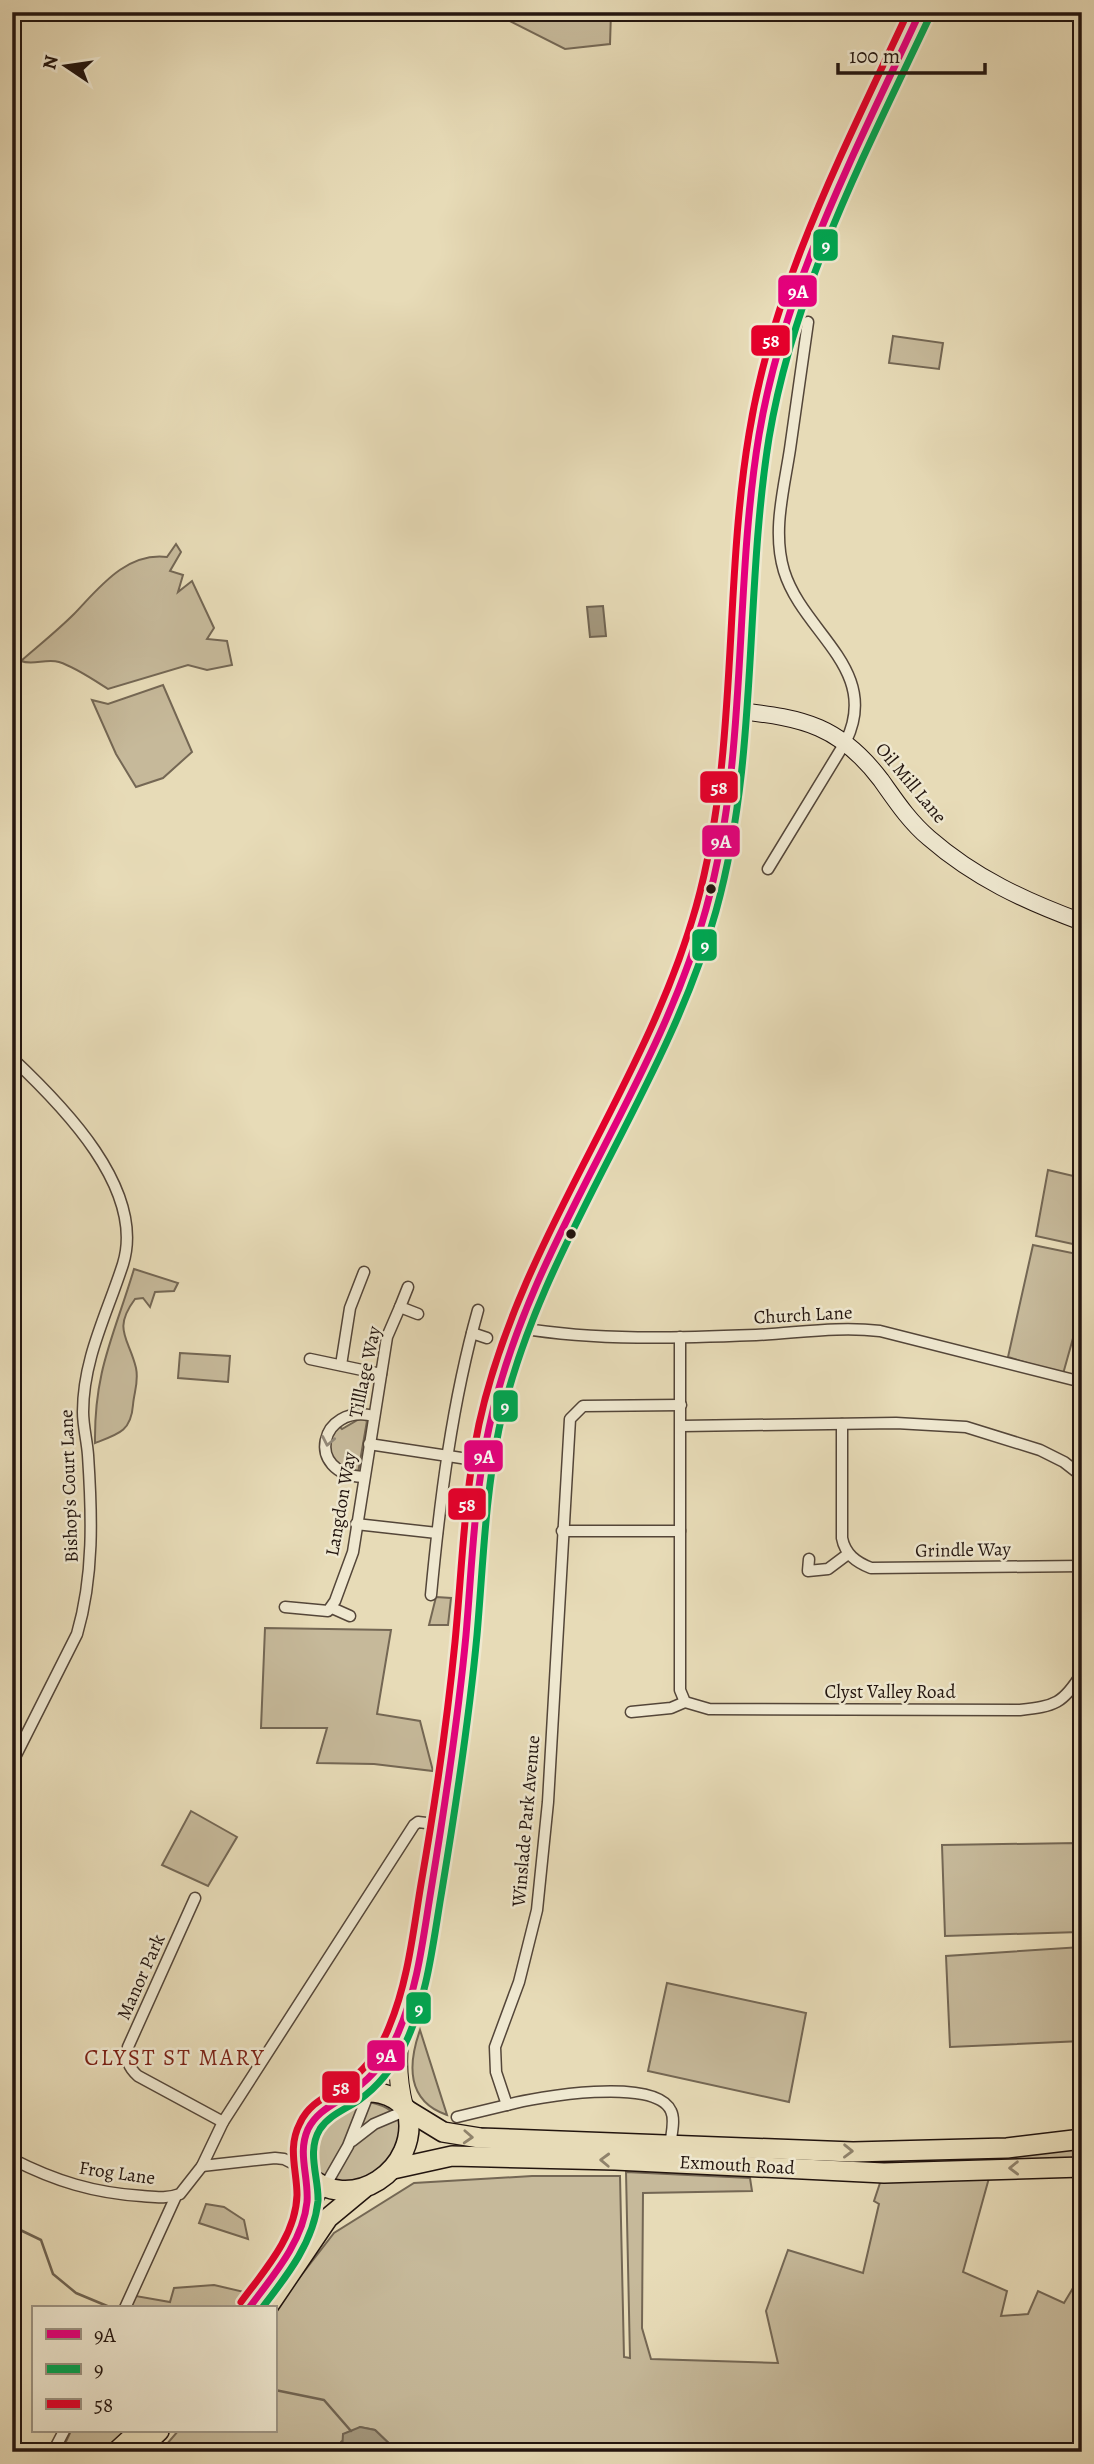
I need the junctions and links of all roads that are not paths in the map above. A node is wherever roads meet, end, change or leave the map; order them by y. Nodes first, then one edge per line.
1 (920, 12) edge
2 (808, 322) dead end
3 (739, 711) junction
4 (846, 741) junction
5 (768, 869) dead end
6 (1082, 922) edge
7 (12, 1058) edge
8 (363, 1272) dead end
9 (408, 1287) dead end
10 (400, 1307) junction
11 (478, 1310) dead end
12 (418, 1314) dead end
13 (520, 1328) junction
14 (472, 1333) junction
15 (680, 1337) junction
16 (488, 1338) dead end
17 (310, 1359) dead end
18 (341, 1365) junction
19 (381, 1374) junction
20 (1082, 1382) edge
21 (681, 1405) junction
22 (374, 1416) junction
23 (842, 1424) junction
24 (682, 1426) junction
25 (369, 1444) junction
26 (449, 1455) junction
27 (481, 1461) junction
28 (1082, 1476) edge
29 (363, 1477) junction
30 (356, 1524) junction
31 (562, 1531) junction
32 (680, 1531) junction
33 (437, 1533) junction
34 (848, 1554) junction
35 (809, 1559) dead end
36 (1082, 1566) edge
37 (430, 1595) dead end
38 (285, 1607) dead end
39 (332, 1608) junction
40 (350, 1616) dead end
41 (1082, 1673) edge
42 (685, 1702) junction
43 (631, 1712) dead end
44 (12, 1763) edge
45 (443, 1825) junction
46 (195, 1898) dead end
47 (401, 2029) junction
48 (383, 2062) junction
49 (369, 2092) junction
50 (343, 2098) junction
51 (507, 2105) junction
52 (405, 2108) junction
53 (457, 2117) dead end
54 (223, 2122) junction
55 (304, 2137) junction
56 (1082, 2139) edge
57 (348, 2146) junction
58 (670, 2153) junction
59 (275, 2158) junction
60 (12, 2159) edge
61 (202, 2166) junction
62 (1082, 2167) edge
63 (393, 2169) junction
64 (304, 2171) junction
65 (373, 2183) junction
66 (326, 2188) junction
67 (176, 2196) junction
68 (302, 2224) junction
69 (127, 2303) edge
70 (250, 2306) edge
71 (268, 2306) edge
72 (63, 2432) edge
73 (138, 2432) edge
74 (158, 2432) edge
75 (53, 2452) edge
76 (116, 2452) edge
77 (137, 2452) edge

1 - 3 main road
2 - 4 street
3 - 4 street, Oil Mill Lane
3 - 13 main road
4 - 5 street
4 - 6 street, Oil Mill Lane
7 - 44 street, Bishop's Court Lane
8 - 18 street
9 - 10 street, Tilllage Way
10 - 12 street, Tilllage Way
10 - 19 street, Tilllage Way
11 - 14 street
13 - 15 street, Church Lane
13 - 27 main road
14 - 16 street
14 - 26 street
15 - 20 street, Church Lane
15 - 21 street
17 - 18 street
18 - 19 street
19 - 22 street, Tilllage Way
21 - 24 street
21 - 31 street, Winslade Park Avenue
22 - 25 street, Tilllage Way
22 -> 29 street
23 - 24 street
23 - 28 street
23 - 34 street
24 - 32 street
25 - 26 street
25 - 29 street, Langdon Way
26 - 27 street
26 - 33 street
27 - 45 main road
29 - 30 street, Langdon Way
30 - 33 street
30 - 39 street, Langdon Way
31 - 32 street
31 - 51 street, Winslade Park Avenue
32 - 42 street
33 - 37 street
34 - 35 street
34 - 36 street, Grindle Way
38 - 39 street
39 - 40 street
41 - 42 street, Clyst Valley Road
42 - 43 street, Clyst Valley Road
45 - 47 main road
45 - 54 street, Frog Lane
46 - 54 street, Manor Park
47 - 48 main road
47 - 52 main road
48 - 49 street
48 - 50 main road
49 - 50 highway
49 - 52 highway, Exmouth Road
49 - 57 street
50 - 55 highway
51 - 53 street
51 - 58 street
52 - 57 street
52 -> 58 highway, Exmouth Road
52 - 63 highway
54 - 61 street, Frog Lane
55 - 59 street
55 - 64 highway
58 -> 56 highway, Exmouth Road
57 - 66 street
62 -> 58 highway, Exmouth Road
58 -> 63 highway, Exmouth Road
59 - 61 street
59 - 64 street
60 - 67 street, Frog Lane
61 - 67 street, Frog Lane
63 - 65 highway
64 - 66 highway
64 - 68 highway
65 - 66 highway
65 - 71 highway
66 - 68 street
67 - 69 street
68 - 70 highway
72 - 75 street
73 - 76 highway
74 - 77 highway

